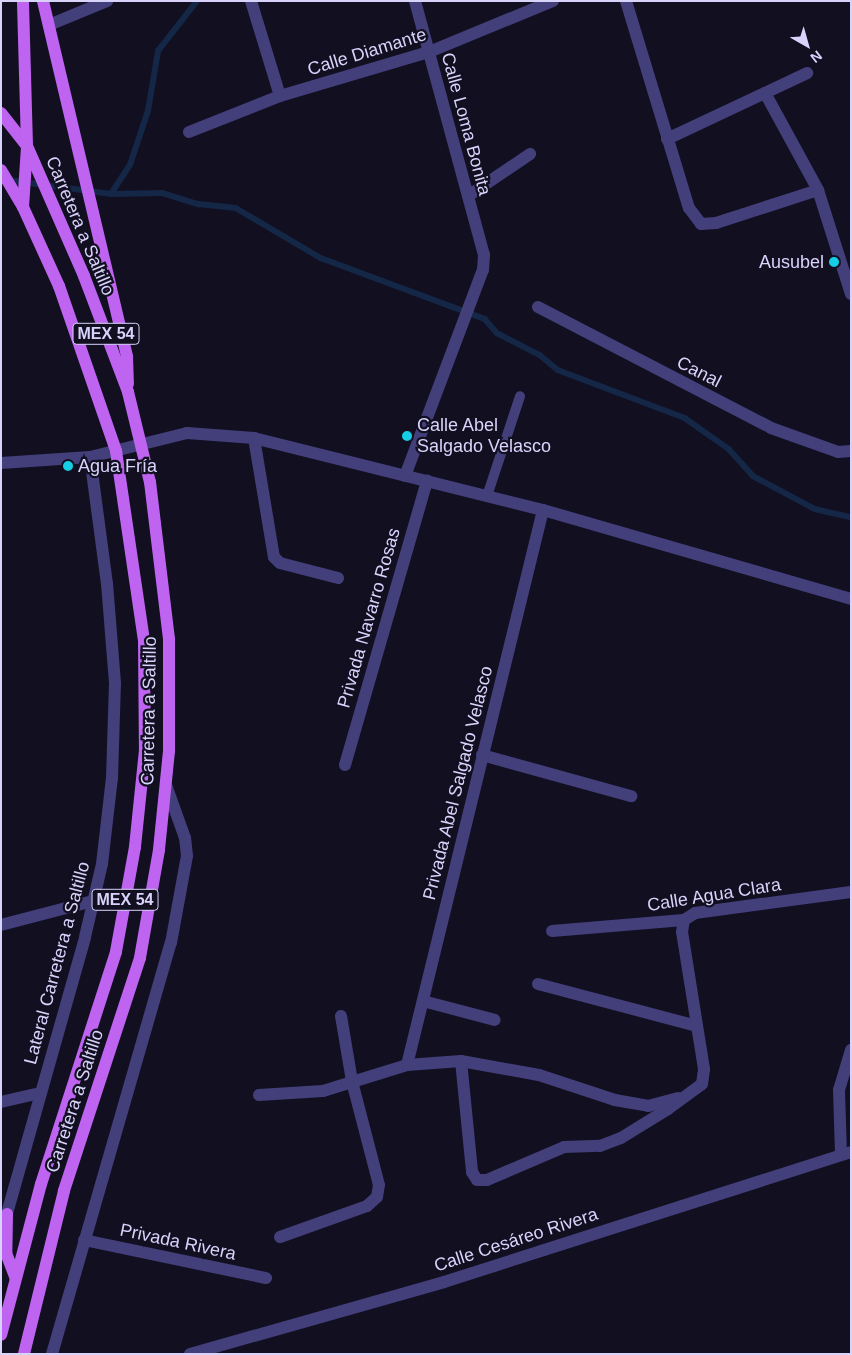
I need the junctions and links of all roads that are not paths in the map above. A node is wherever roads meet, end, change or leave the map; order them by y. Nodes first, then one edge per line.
1 (23, 1) edge
2 (43, 1) edge
3 (107, 1) edge
4 (251, 1) edge
5 (415, 1) edge
6 (553, 1) edge
7 (626, 1) edge
8 (49, 25) junction
9 (429, 52) junction
10 (807, 73) dead end
11 (765, 93) junction
12 (280, 96) junction
13 (1, 113) edge
14 (189, 132) dead end
15 (667, 139) junction
16 (27, 146) junction
17 (530, 154) dead end
18 (31, 166) junction
19 (1, 170) edge
20 (818, 190) junction
21 (468, 196) junction
22 (22, 207) junction
23 (851, 294) edge
24 (538, 307) dead end
25 (128, 392) junction
26 (520, 396) dead end
27 (254, 438) junction
28 (142, 445) junction
29 (116, 451) junction
30 (851, 451) edge
31 (90, 457) junction
32 (1, 463) edge
33 (405, 476) junction
34 (427, 481) junction
35 (487, 496) junction
36 (543, 510) junction
37 (338, 578) dead end
38 (851, 600) edge
39 (482, 755) junction
40 (345, 765) dead end
41 (166, 785) junction
42 (631, 796) dead end
43 (851, 892) edge
44 (93, 900) junction
45 (684, 920) junction
46 (1, 925) edge
47 (552, 931) dead end
48 (538, 984) dead end
49 (423, 1001) junction
50 (341, 1016) dead end
51 (495, 1020) dead end
52 (697, 1026) junction
53 (851, 1050) edge
54 (461, 1061) junction
55 (407, 1065) junction
56 (352, 1081) junction
57 (40, 1093) junction
58 (258, 1095) dead end
59 (690, 1095) junction
60 (1, 1102) edge
61 (846, 1153) edge
62 (6, 1214) junction
63 (1, 1234) edge
64 (280, 1237) dead end
65 (84, 1240) junction
66 (15, 1277) junction
67 (266, 1278) dead end
68 (1, 1334) edge
69 (24, 1354) edge
70 (52, 1354) edge
71 (190, 1354) edge

1 - 16 main road
2 - 8 main road
3 - 8 street
4 - 12 street
5 - 9 street, Calle Loma Bonita
6 - 9 street, Calle Diamante
7 - 15 street
8 - 25 main road
9 - 12 street, Calle Diamante
9 - 21 street, Calle Loma Bonita
10 - 11 street
11 - 15 street
11 - 20 street
12 - 14 street, Calle Diamante
13 - 16 main road, Carretera a Saltillo / MEX 54
15 - 20 street
16 - 18 main road, Carretera a Saltillo / MEX 54
17 - 21 street
18 - 22 main road
18 - 25 main road, Carretera a Saltillo / MEX 54
19 - 22 main road, Carretera a Saltillo / MEX 54
20 - 23 street
21 - 33 street, Calle Loma Bonita
22 - 29 main road, Carretera a Saltillo / MEX 54
24 - 30 street, Canal
25 - 28 main road, Carretera a Saltillo / MEX 54
26 - 35 lane
27 - 28 street
27 - 33 street
27 - 37 street
28 - 29 street
28 - 41 main road, Carretera a Saltillo / MEX 54
29 - 31 street
29 - 66 main road, Carretera a Saltillo / MEX 54
31 - 32 street
31 - 44 street, Lateral Carretera a Saltillo
33 - 34 street
34 - 35 street
34 - 40 street, Privada Navarro Rosas
35 - 36 street
36 - 38 street
36 - 39 street, Privada Abel Salgado Velasco
39 - 42 street
39 - 49 street, Privada Abel Salgado Velasco
41 - 65 street
41 - 69 main road, Carretera a Saltillo / MEX 54
43 - 45 street, Calle Agua Clara
44 - 46 street
44 - 57 street, Lateral Carretera a Saltillo
45 - 47 street, Calle Agua Clara
45 - 52 street
48 - 52 street
49 - 51 street
49 - 55 street, Privada Abel Salgado Velasco
50 - 56 street
52 - 59 street
53 - 61 street
54 - 55 street
54 - 59 street
54 - 59 street
55 - 56 street
56 - 58 street
56 - 64 street
57 - 60 street
57 - 62 street, Lateral Carretera a Saltillo
61 - 71 street, Calle Cesáreo Rivera
62 - 63 street, Lateral Carretera a Saltillo
62 - 66 main road
65 - 67 street, Privada Rivera
65 - 70 street
66 - 68 main road, Carretera a Saltillo / MEX 54

